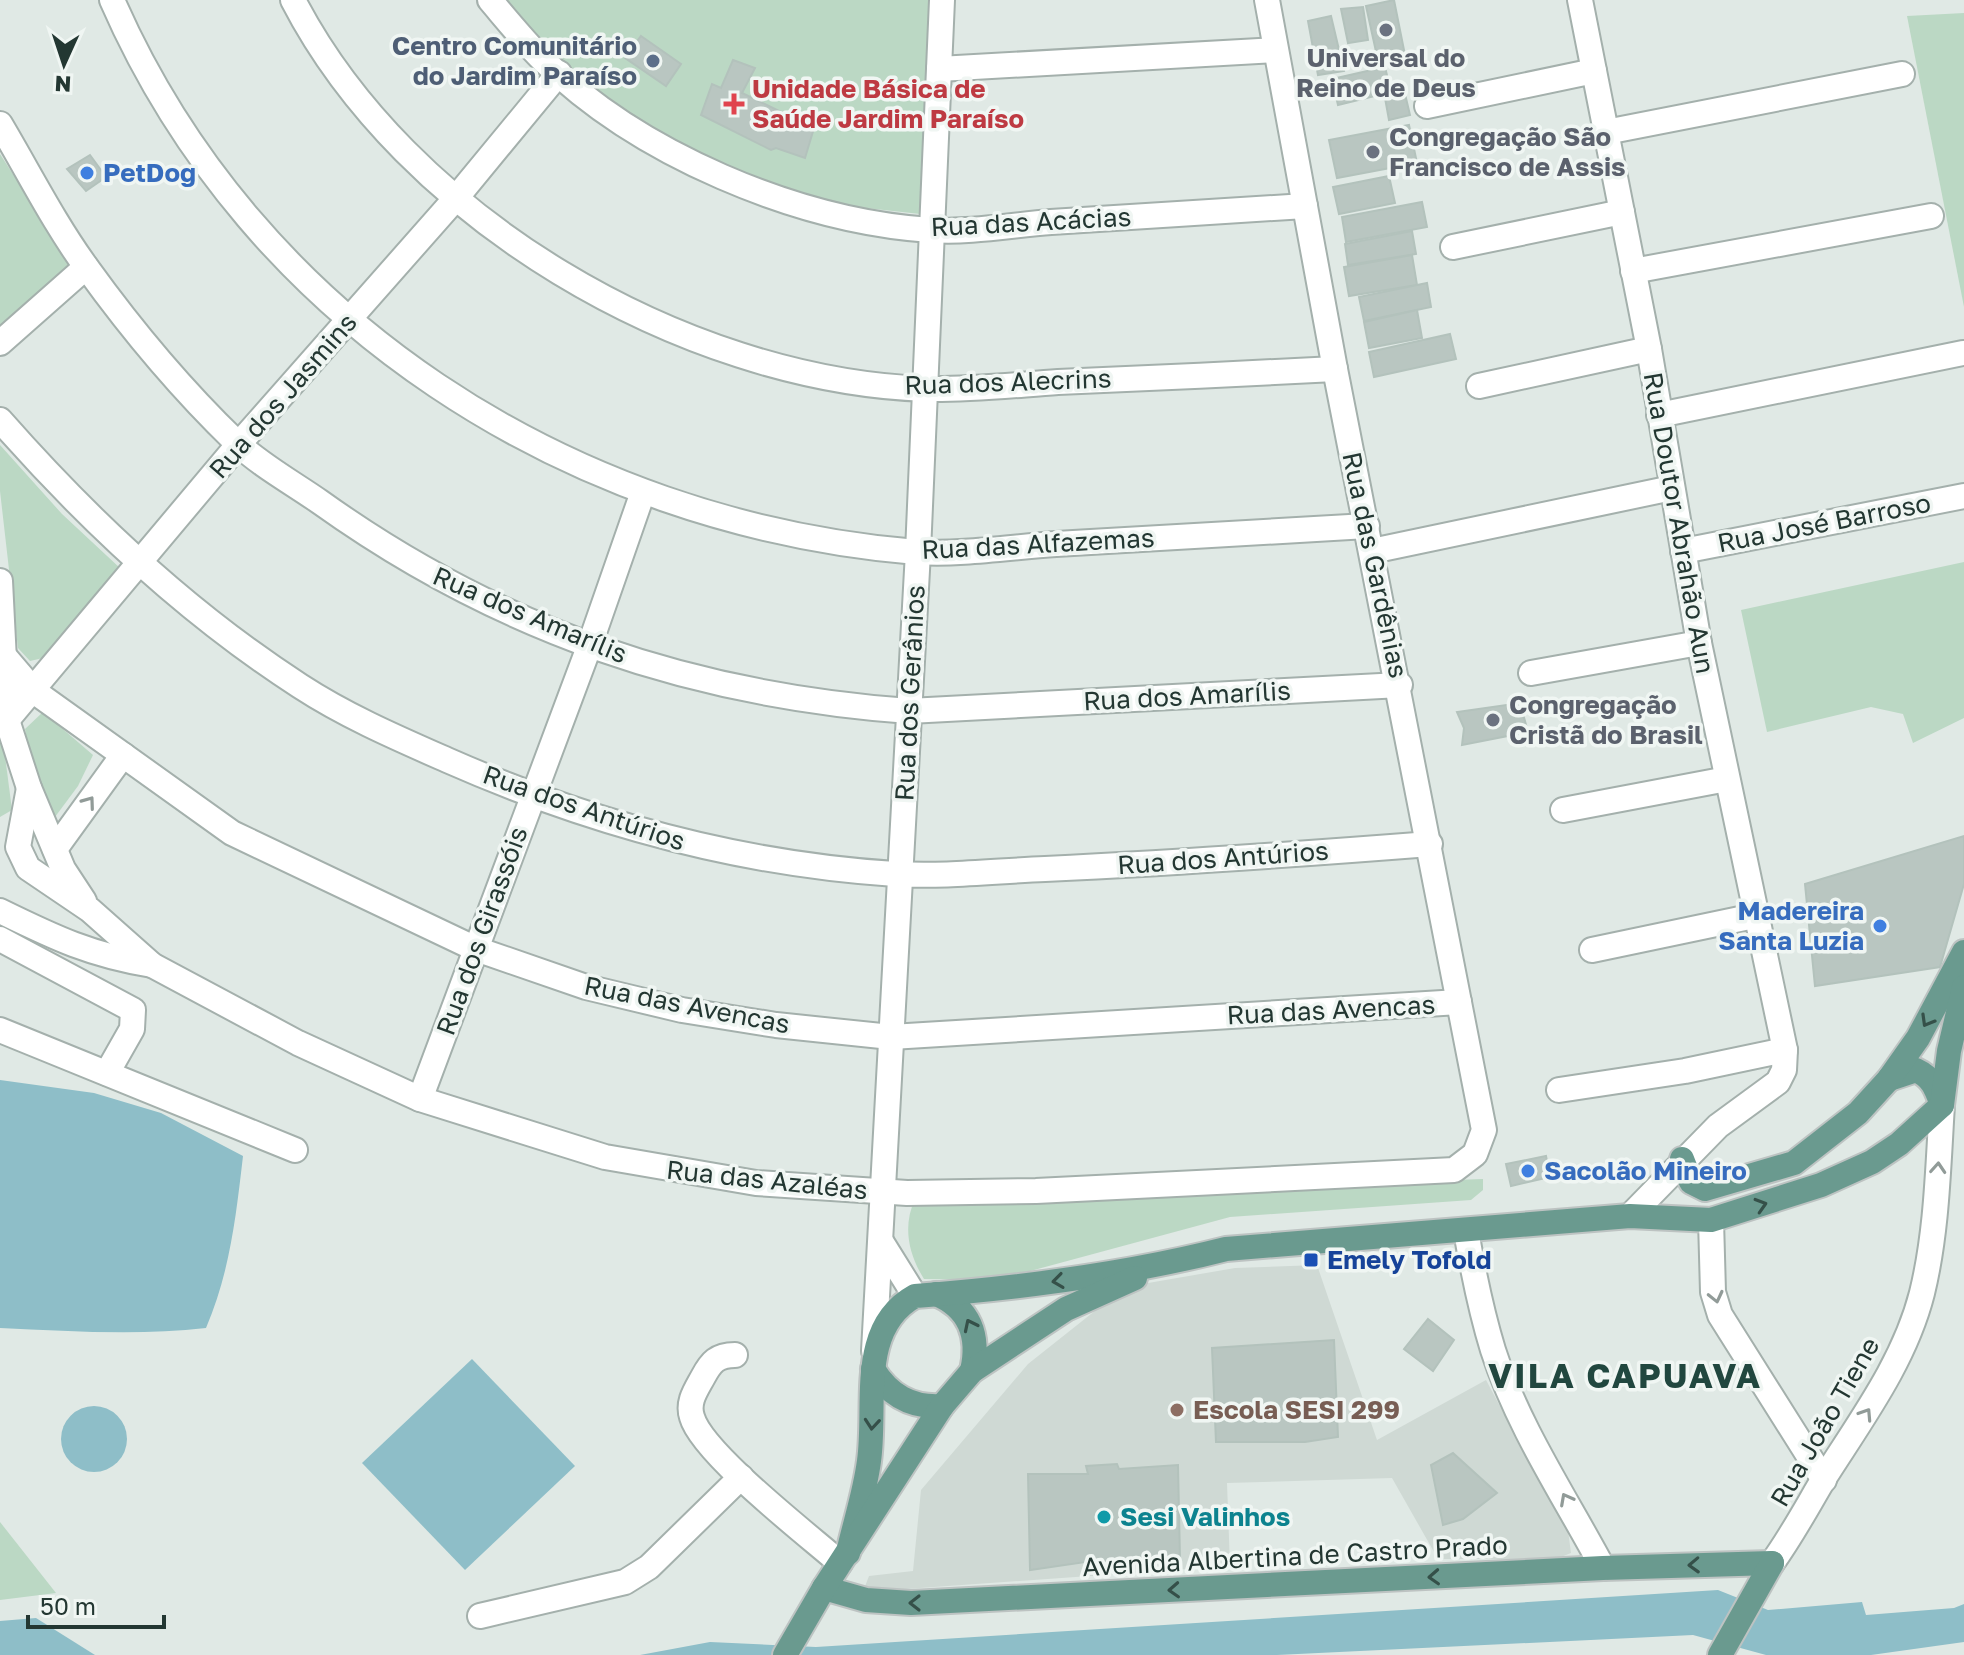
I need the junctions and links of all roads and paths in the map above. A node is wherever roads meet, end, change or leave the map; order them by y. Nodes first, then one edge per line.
1 (112, 0) edge
2 (293, 0) edge
3 (490, 0) edge
4 (942, 0) edge
5 (1267, 0) edge
6 (1580, 0) edge
7 (1275, 50) junction
8 (939, 69) junction
9 (1594, 71) junction
10 (559, 73) junction
11 (1902, 74) dead end
12 (1427, 106) dead end
13 (0, 124) edge
14 (1606, 132) junction
15 (456, 198) junction
16 (1305, 206) junction
17 (1622, 212) junction
18 (1931, 216) dead end
19 (931, 230) junction
20 (1453, 247) dead end
21 (86, 267) junction
22 (1633, 271) junction
23 (349, 320) junction
24 (0, 343) edge
25 (1649, 349) junction
26 (1963, 353) edge
27 (1335, 369) junction
28 (1479, 386) dead end
29 (926, 389) junction
30 (1659, 415) junction
31 (0, 420) edge
32 (238, 445) junction
33 (1672, 488) junction
34 (643, 492) junction
35 (1964, 496) edge
36 (1367, 526) junction
37 (1372, 551) junction
38 (1683, 551) junction
39 (918, 552) junction
40 (141, 564) junction
41 (0, 581) edge
42 (1699, 643) junction
43 (589, 647) junction
44 (6, 658) junction
45 (1531, 673) dead end
46 (1400, 685) junction
47 (35, 692) junction
48 (909, 711) junction
49 (7, 720) junction
50 (123, 755) junction
51 (1727, 779) junction
52 (29, 788) junction
53 (532, 795) junction
54 (1563, 810) dead end
55 (1430, 844) junction
56 (12, 852) edge
57 (59, 859) junction
58 (899, 875) junction
59 (81, 905) junction
60 (0, 911) edge
61 (1759, 915) junction
62 (49, 935) junction
63 (0, 939) edge
64 (476, 949) junction
65 (1592, 950) dead end
66 (1964, 952) edge
67 (152, 965) junction
68 (1964, 987) edge
69 (1459, 1002) junction
70 (0, 1030) edge
71 (891, 1037) junction
72 (1785, 1050) junction
73 (107, 1073) junction
74 (1889, 1079) junction
75 (1559, 1090) dead end
76 (420, 1099) junction
77 (1942, 1105) junction
78 (1484, 1130) joint
79 (295, 1150) dead end
80 (1682, 1159) junction
81 (1794, 1163) junction
82 (882, 1192) junction
83 (1712, 1208) junction
84 (1630, 1216) junction
85 (1466, 1231) junction
86 (882, 1243) junction
87 (1163, 1266) junction
88 (925, 1295) junction
89 (735, 1355) dead end
90 (873, 1369) junction
91 (972, 1371) junction
92 (942, 1406) junction
93 (741, 1477) junction
94 (1824, 1480) junction
95 (844, 1558) junction
96 (1772, 1563) junction
97 (1603, 1568) junction
98 (824, 1588) junction
99 (480, 1616) dead end
100 (788, 1649) edge
101 (1720, 1655) edge

1 - 23 street, Rua das Alfazemas
2 - 15 street, Rua dos Alecrins
3 - 10 street, Rua das Acácias
4 - 8 street, Rua dos Gerânios
5 - 7 street, Rua das Gardênias
6 - 9 street, Rua Doutor Abrahão Aun
7 - 8 street
7 - 16 street, Rua das Gardênias
8 - 19 street, Rua dos Gerânios
9 - 12 street
9 - 14 street, Rua Doutor Abrahão Aun
10 - 15 street, Rua dos Jasmins
10 - 19 street, Rua das Acácias
11 - 14 street
13 - 21 street, Rua dos Amarílis
14 - 17 street, Rua Doutor Abrahão Aun
15 - 23 street, Rua dos Jasmins
15 - 29 street, Rua dos Alecrins
16 - 19 street, Rua das Acácias
16 - 27 street, Rua das Gardênias
17 - 20 street
17 - 22 street, Rua Doutor Abrahão Aun
18 - 22 street
19 - 29 street, Rua dos Gerânios
21 - 24 street
21 - 32 street, Rua dos Amarílis
22 - 25 street, Rua Doutor Abrahão Aun
23 - 32 street, Rua dos Jasmins
23 - 34 street, Rua das Alfazemas
25 - 28 street
25 - 30 street, Rua Doutor Abrahão Aun
26 - 30 street
27 - 29 street, Rua dos Alecrins
27 - 36 street, Rua das Gardênias
29 - 39 street, Rua dos Gerânios
30 - 33 street, Rua Doutor Abrahão Aun
31 - 40 street, Rua dos Antúrios
32 - 40 street, Rua dos Jasmins
32 - 43 street, Rua dos Amarílis
33 - 37 street
33 - 38 street, Rua Doutor Abrahão Aun
34 - 39 street, Rua das Alfazemas
34 - 43 street, Rua dos Girassóis
35 - 38 street, Rua José Barroso
36 - 37 street, Rua das Gardênias
36 - 39 street, Rua das Alfazemas
37 - 46 street, Rua das Gardênias
38 - 42 street, Rua Doutor Abrahão Aun
39 - 48 street, Rua dos Gerânios
40 - 47 street, Rua dos Jasmins
40 - 53 street, Rua dos Antúrios
41 - 44 street, Rua das Azaléas
42 - 45 street
42 - 51 street, Rua Doutor Abrahão Aun
43 - 48 street, Rua dos Amarílis
43 - 53 street, Rua dos Girassóis
44 - 47 street, Rua das Avencas
44 - 49 street, Rua das Azaléas
46 - 48 street, Rua dos Amarílis
46 - 55 street, Rua das Gardênias
47 - 49 street, Rua dos Jasmins
47 - 50 street, Rua das Avencas
48 - 58 street, Rua dos Gerânios
49 - 52 street, Rua das Azaléas
57 -> 50 street
50 - 64 street, Rua das Avencas
51 - 54 street
51 - 61 street, Rua Doutor Abrahão Aun
52 - 56 street, Rua das Azaléas
52 - 57 street, Rua das Azaléas
53 - 58 street, Rua dos Antúrios
53 - 64 street, Rua dos Girassóis
55 - 58 street, Rua dos Antúrios
55 - 69 street, Rua das Gardênias
56 - 57 street
56 - 59 street, Rua das Azaléas
57 - 59 street, Rua das Azaléas
58 - 71 street, Rua dos Gerânios
59 - 62 street
59 - 67 street, Rua das Azaléas
60 - 62 street
61 - 65 street
61 - 72 street, Rua Doutor Abrahão Aun
62 - 67 street
63 - 73 street
64 - 71 street, Rua das Avencas
64 - 76 street, Rua dos Girassóis
66 -> 74 main road
67 - 76 street, Rua das Azaléas
68 - 77 main road
69 - 71 street, Rua das Avencas
69 - 78 street, Rua das Gardênias
70 - 73 street
71 - 82 street, Rua dos Gerânios
72 - 75 street
72 - 80 street, Rua Doutor Abrahão Aun
73 - 79 street
74 - 77 main road
74 - 81 main road
76 - 82 street, Rua das Azaléas
83 -> 77 main road
94 -> 77 street, Rua João Tiene
78 - 82 street, Rua das Azaléas
80 - 81 main road
80 - 84 street, Rua Doutor Abrahão Aun
81 - 83 main road
82 - 86 street, Rua dos Gerânios
83 - 84 main road
83 -> 94 street
84 - 85 main road
85 - 87 main road
97 -> 85 street
86 - 88 street
86 - 90 street, Rua dos Gerânios
87 -> 88 main road
87 - 91 main road
88 - 90 main road
91 -> 88 main road
89 - 93 street
90 - 92 main road
90 -> 95 main road
91 - 92 main road
92 - 95 main road
93 - 95 street
93 - 99 street
94 - 96 street, Rua João Tiene
95 - 98 main road
96 -> 97 main road, Avenida Albertina de Castro Prado
96 - 101 main road, Rua João Tiene
97 -> 98 main road, Avenida Albertina de Castro Prado
98 - 100 main road

